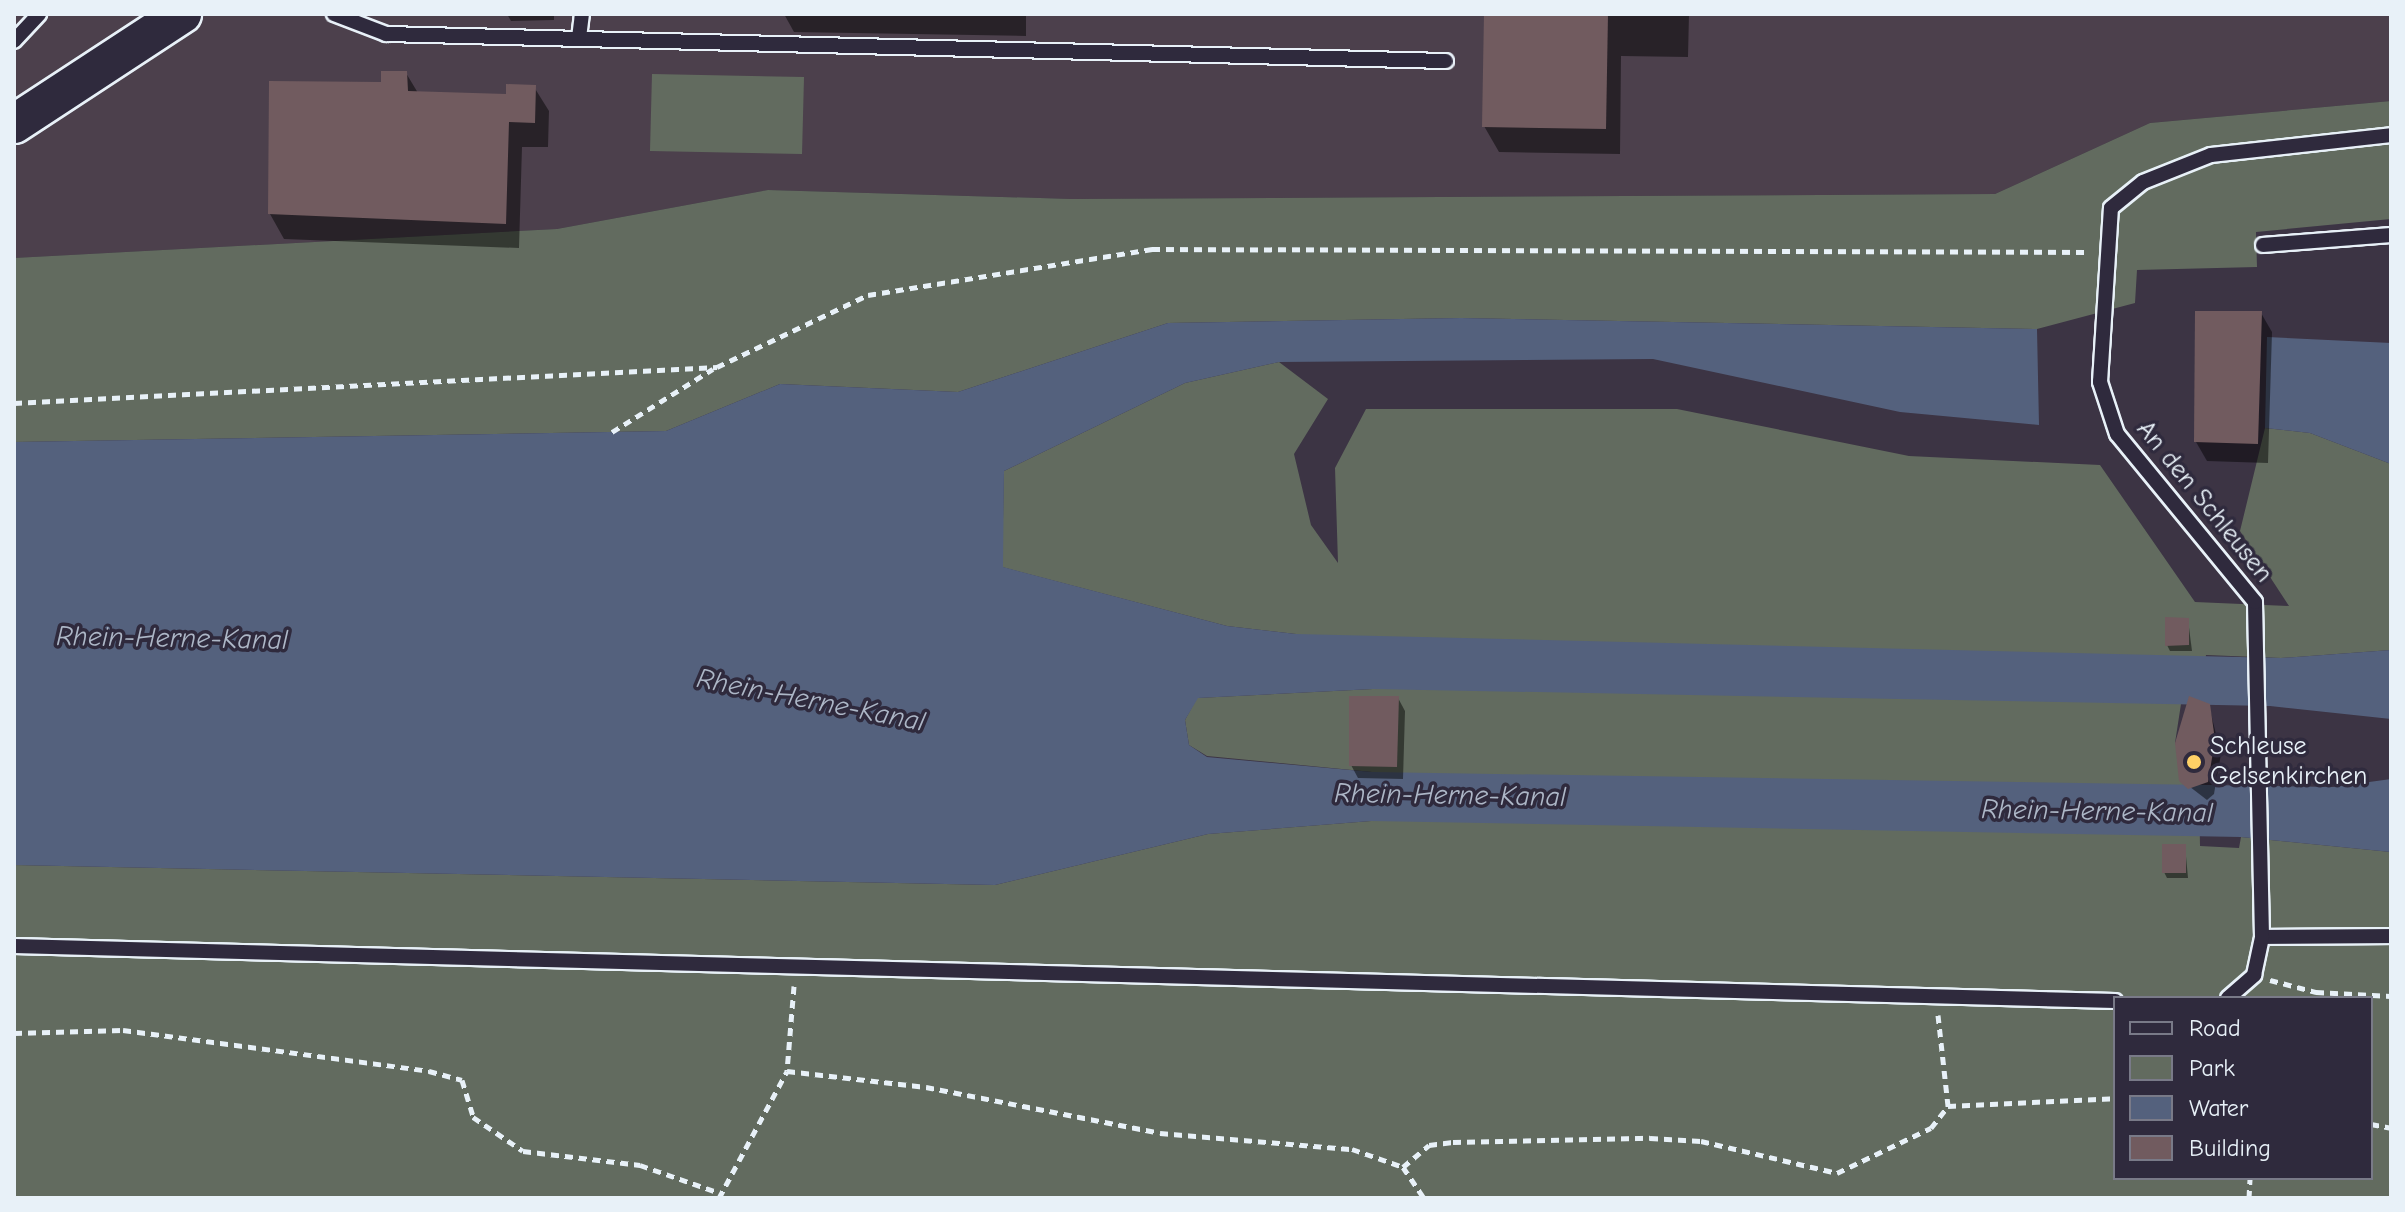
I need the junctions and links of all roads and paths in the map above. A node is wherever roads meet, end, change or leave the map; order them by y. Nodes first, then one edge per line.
1 (39, 14) edge
2 (182, 14) edge
3 (334, 14) edge
4 (582, 14) edge
5 (579, 38) junction
6 (14, 41) edge
7 (1446, 61) dead end
8 (14, 124) edge
9 (2391, 135) edge
10 (2391, 235) edge
11 (2263, 245) dead end
12 (2103, 252) junction
13 (717, 367) junction
14 (14, 403) edge
15 (612, 432) dead end
16 (2391, 936) edge
17 (2262, 937) junction
18 (14, 946) edge
19 (795, 969) junction
20 (2254, 975) junction
21 (2230, 996) edge
22 (2391, 996) edge
23 (1936, 999) junction
24 (2113, 1001) edge
25 (14, 1033) edge
26 (787, 1071) junction
27 (2113, 1098) edge
28 (1948, 1106) junction
29 (1403, 1167) junction
30 (720, 1195) edge
31 (1424, 1198) edge

1 - 6 lane
2 - 8 main road
3 - 5 lane
4 - 5 lane
5 - 7 lane
9 - 12 lane, An den Schleusen
10 - 11 lane
12 - 13 path
12 - 17 lane, An den Schleusen
13 - 14 path
13 - 15 path
16 - 17 lane
17 - 20 lane, An den Schleusen
18 - 19 lane
19 - 23 lane
19 - 26 path
20 - 21 lane
20 - 22 path
23 - 24 lane
23 - 28 path
25 - 30 path
26 - 29 path
26 - 30 path
27 - 28 path
28 - 29 path
29 - 31 path

